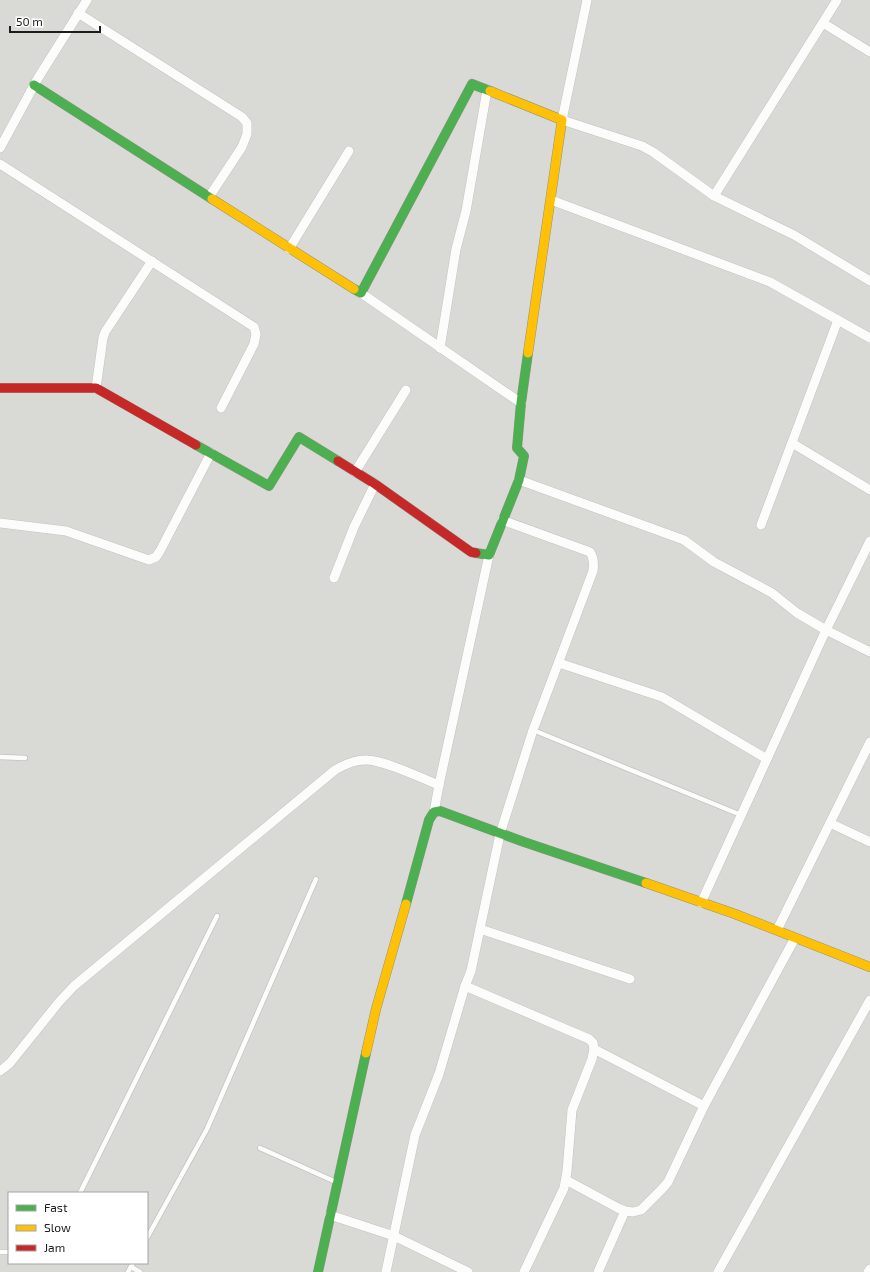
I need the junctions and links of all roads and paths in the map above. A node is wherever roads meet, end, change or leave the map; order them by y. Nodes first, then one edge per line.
1 (87, 0) edge
2 (587, 0) edge
3 (837, 0) edge
4 (78, 13) junction
5 (822, 23) junction
6 (870, 52) edge
7 (34, 85) junction
8 (487, 90) junction
9 (562, 120) junction
10 (0, 148) edge
11 (349, 151) dead end
12 (0, 164) edge
13 (714, 196) junction
14 (209, 197) junction
15 (551, 200) junction
16 (289, 248) junction
17 (152, 261) junction
18 (870, 281) edge
19 (361, 293) junction
20 (838, 320) junction
21 (870, 338) edge
22 (440, 348) junction
23 (0, 388) edge
24 (96, 388) junction
25 (406, 390) dead end
26 (521, 403) junction
27 (221, 408) dead end
28 (792, 443) junction
29 (211, 453) junction
30 (355, 472) junction
31 (519, 480) junction
32 (375, 484) junction
33 (870, 490) edge
34 (502, 520) junction
35 (0, 523) edge
36 (761, 526) dead end
37 (870, 541) edge
38 (489, 555) junction
39 (334, 578) dead end
40 (826, 630) junction
41 (870, 652) edge
42 (559, 663) junction
43 (534, 730) junction
44 (870, 742) edge
45 (0, 757) edge
46 (25, 758) dead end
47 (767, 759) junction
48 (439, 785) junction
49 (434, 812) junction
50 (741, 816) junction
51 (830, 823) junction
52 (500, 834) junction
53 (870, 842) edge
54 (316, 879) dead end
55 (701, 903) junction
56 (217, 916) dead end
57 (480, 929) junction
58 (777, 930) junction
59 (795, 938) junction
60 (870, 967) edge
61 (630, 979) dead end
62 (465, 986) junction
63 (870, 1000) edge
64 (594, 1049) junction
65 (0, 1070) edge
66 (704, 1106) junction
67 (260, 1148) dead end
68 (566, 1180) junction
69 (338, 1183) junction
70 (80, 1192) edge
71 (625, 1211) junction
72 (330, 1215) junction
73 (148, 1236) edge
74 (394, 1236) junction
75 (131, 1267) edge
76 (870, 1269) edge
77 (140, 1272) edge
78 (318, 1272) edge
79 (386, 1272) edge
80 (468, 1272) edge
81 (524, 1272) edge
82 (598, 1272) edge
83 (718, 1272) edge
84 (868, 1272) edge

1 - 4 street
2 - 9 street
3 - 5 street
4 - 7 street
4 - 14 street
5 - 6 street
5 - 13 street
7 - 10 street
7 - 14 street
8 - 9 street
8 - 19 street
8 - 22 street
9 - 13 street
9 - 15 street
11 - 16 street
12 - 17 street
13 - 18 street
14 - 16 street
15 - 20 street
15 - 26 street
16 - 19 street
17 - 24 street
17 - 27 street
19 - 22 street
20 - 21 street
20 - 28 street
22 - 26 street
23 - 24 street
24 - 29 street
25 - 30 street
26 - 31 street
28 - 33 street
28 - 36 street
29 - 30 street
29 - 35 street
30 - 32 street
31 - 34 street
31 - 40 street
32 - 38 street
32 - 39 street
34 - 38 street
34 - 42 street
37 - 40 street
38 - 48 street
40 - 41 street
40 - 47 street
42 - 43 street
42 - 47 street
43 - 50 lane
43 - 52 street
44 - 51 street
45 - 46 lane
47 - 50 street
48 - 49 street
48 - 65 street
49 - 52 street
49 - 69 street
50 - 55 street
51 - 53 street
51 - 58 street
52 - 55 street
52 - 57 street
54 - 73 lane
55 - 58 street
56 - 70 lane
57 - 61 street
57 - 62 street
58 - 59 street
59 - 60 street
59 - 66 street
62 - 64 street
62 - 74 street
63 - 83 street
64 - 66 street
64 - 68 street
66 - 71 street
67 - 69 lane
68 - 71 street
68 - 81 street
69 - 72 street
71 - 82 street
72 - 74 street
72 - 78 street
74 - 79 street
74 - 80 street
75 - 77 lane
76 - 84 street

